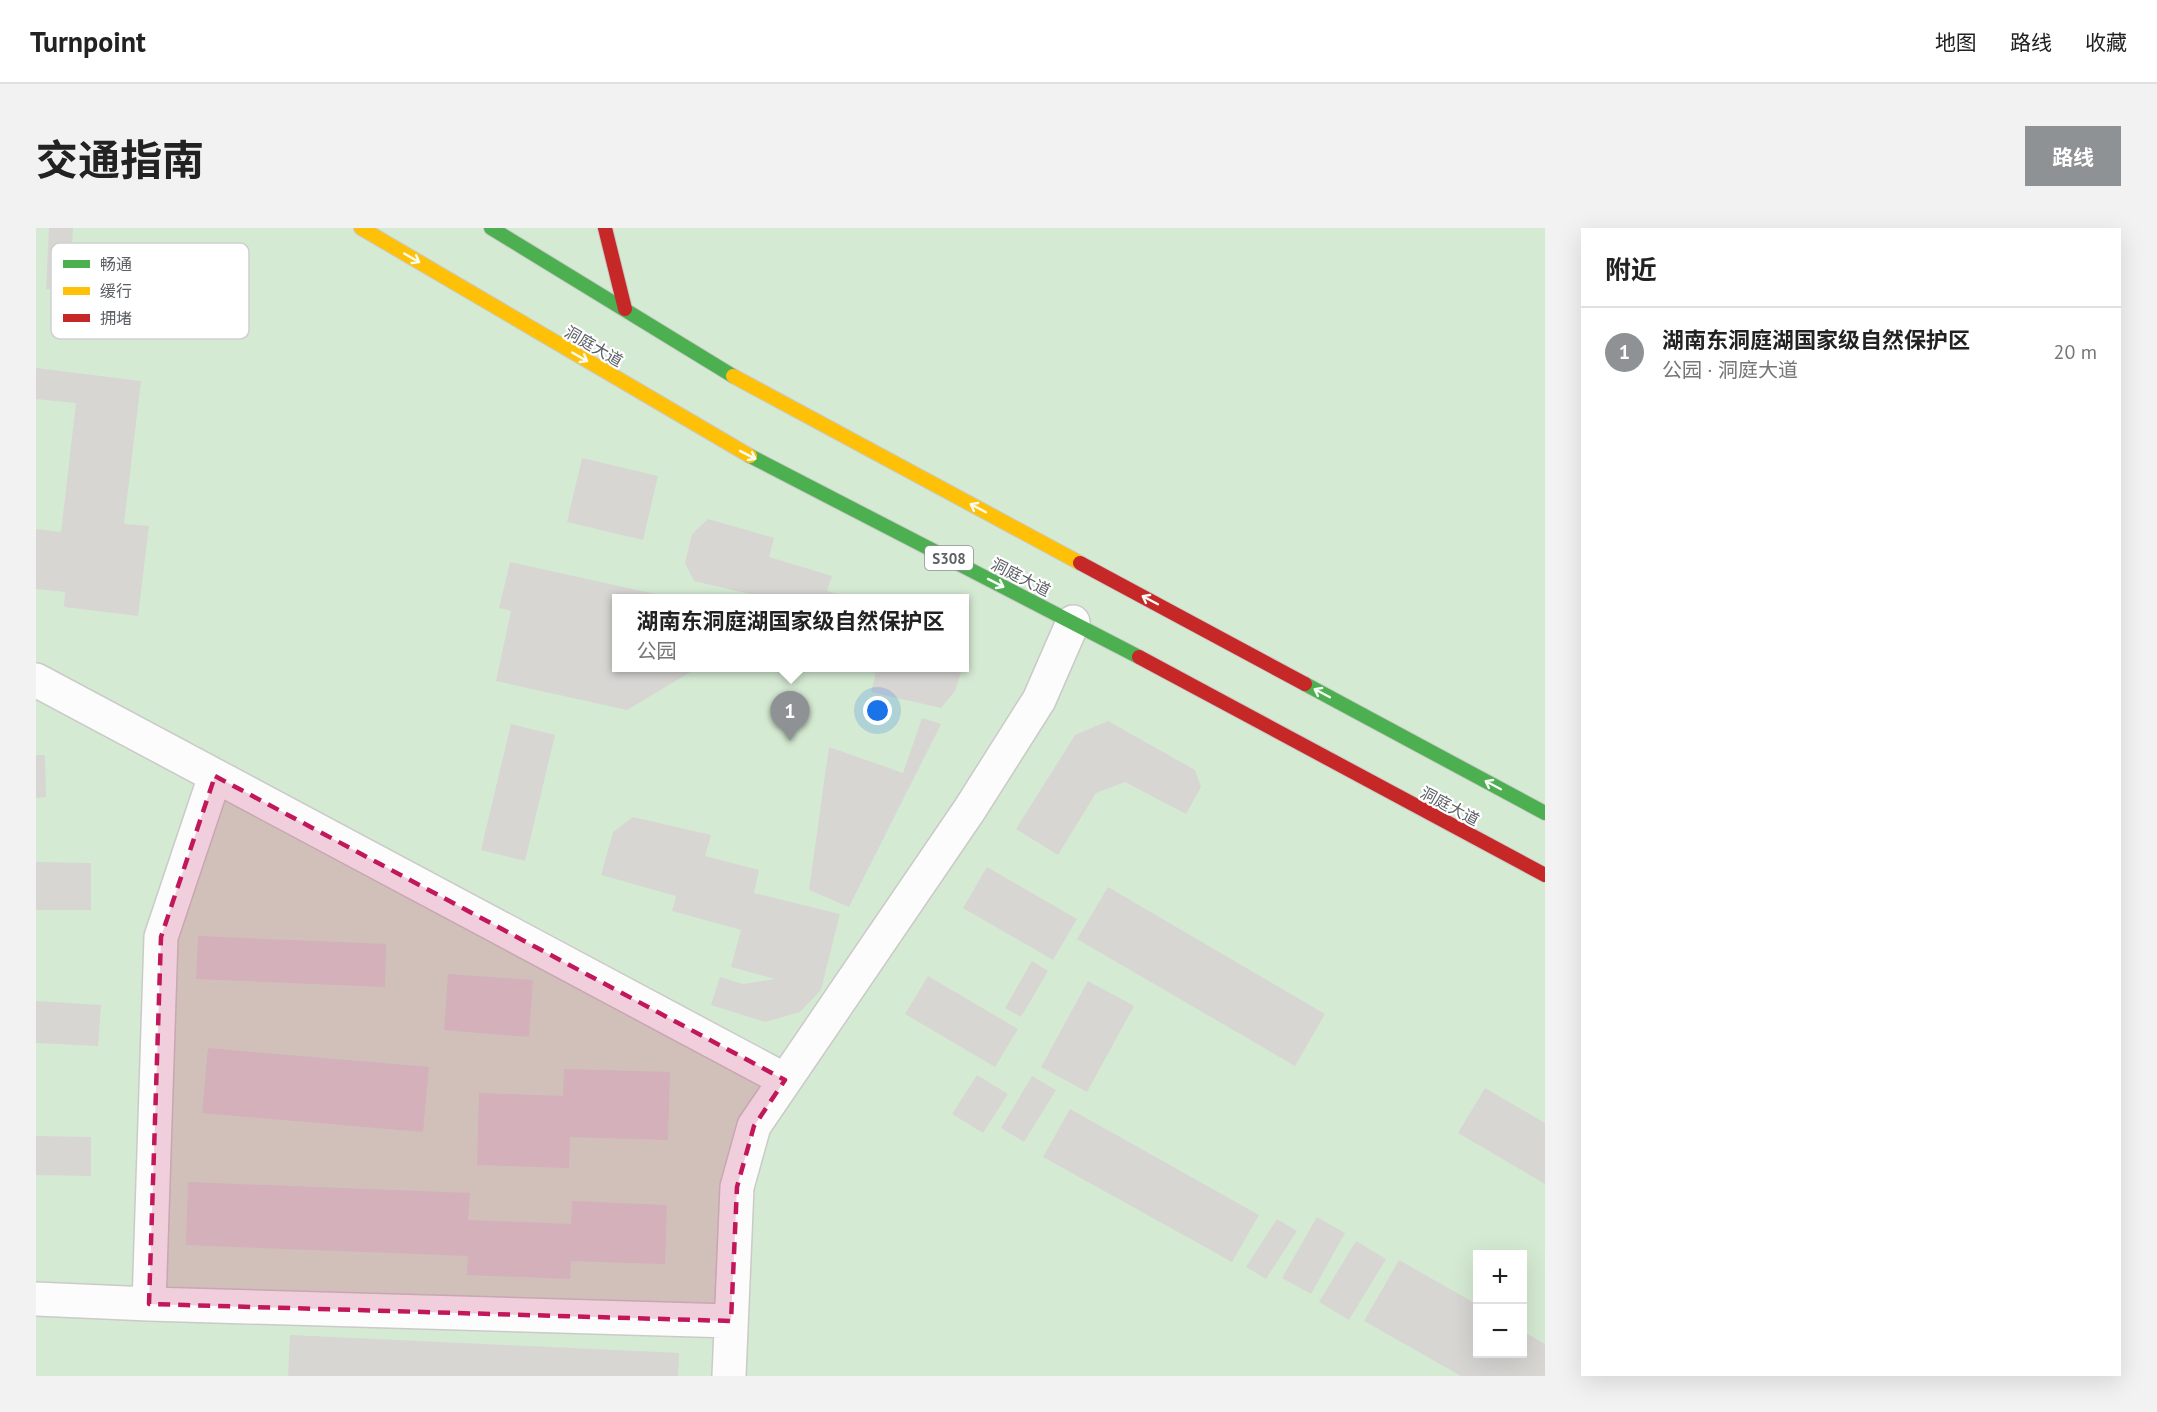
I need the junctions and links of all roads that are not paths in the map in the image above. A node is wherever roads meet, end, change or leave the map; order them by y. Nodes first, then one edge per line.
1 (361, 228) edge
2 (491, 228) edge
3 (605, 228) edge
4 (625, 309) junction
5 (1073, 622) junction
6 (36, 681) edge
7 (215, 776) junction
8 (1545, 813) edge
9 (1545, 875) edge
10 (785, 1080) junction
11 (36, 1299) edge
12 (149, 1304) junction
13 (731, 1321) junction
14 (729, 1376) edge

1 -> 5 main road, 洞庭大道 / S308
2 - 4 main road
3 - 4 main road
8 -> 4 main road
5 - 9 main road, 洞庭大道 / S308
5 - 10 street
6 - 7 street
7 - 10 street
7 - 12 street
10 - 13 street
11 - 12 street
12 - 13 street
13 - 14 street

